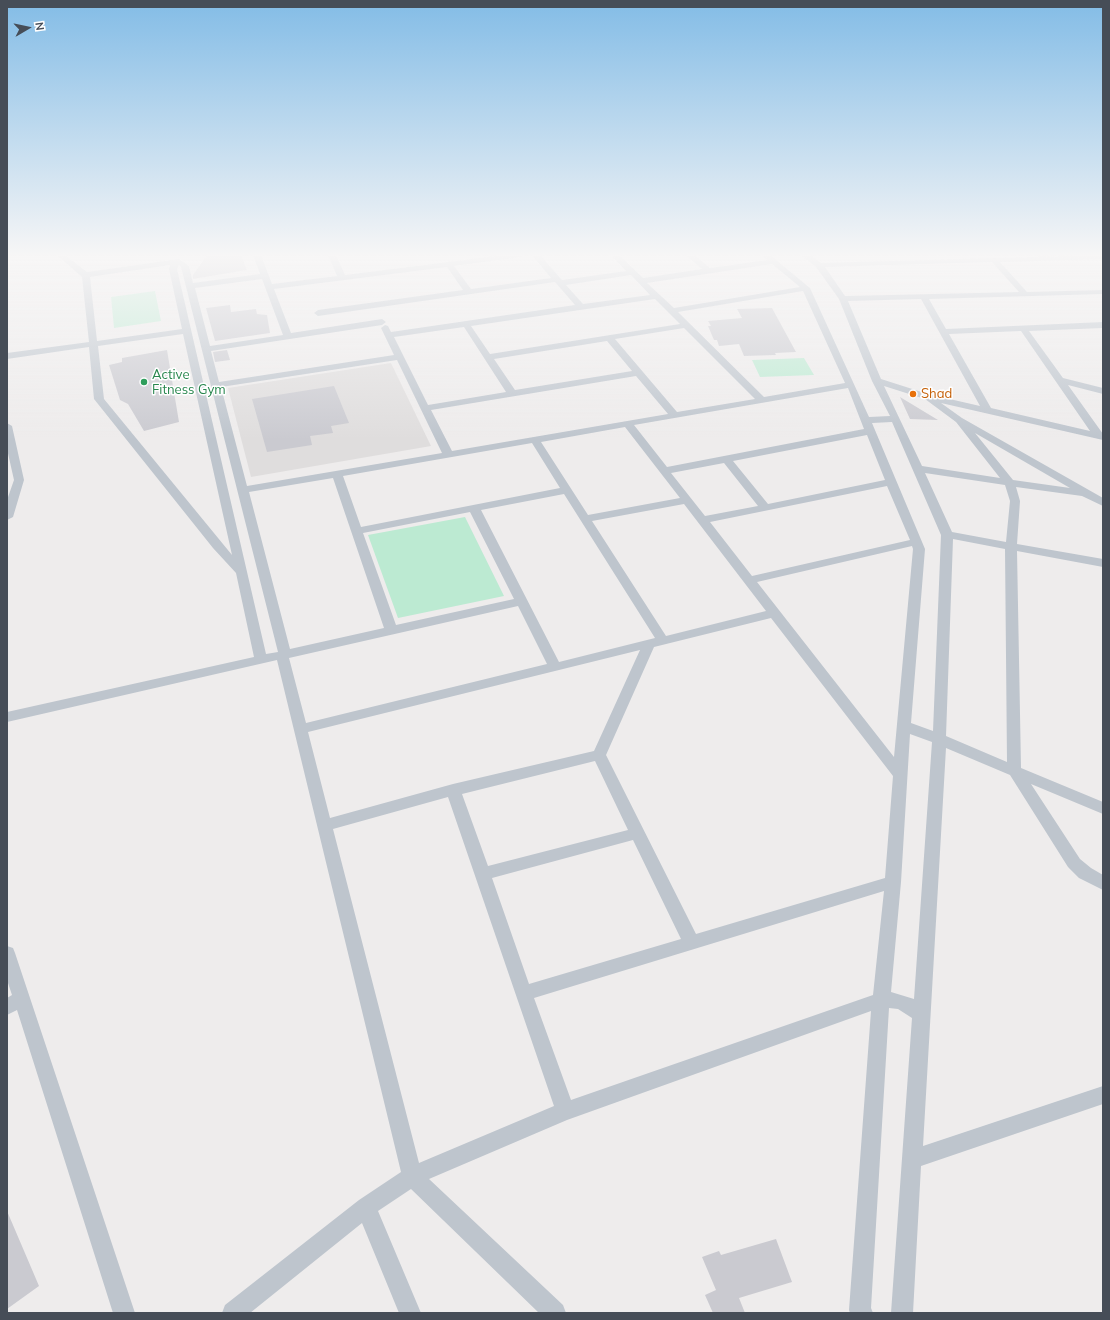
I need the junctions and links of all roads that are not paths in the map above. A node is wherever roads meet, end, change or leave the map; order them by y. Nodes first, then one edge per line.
1 (91, 317) edge
2 (183, 317) edge
3 (198, 317) edge
4 (280, 317) edge
5 (379, 317) edge
6 (516, 317) edge
7 (678, 317) edge
8 (819, 317) edge
9 (850, 317) edge
10 (934, 317) edge
11 (382, 322) junction
12 (466, 324) junction
13 (687, 325) junction
14 (1103, 325) edge
15 (1023, 328) junction
16 (186, 331) junction
17 (943, 332) junction
18 (389, 335) junction
19 (288, 336) junction
20 (609, 338) junction
21 (94, 343) junction
22 (206, 348) junction
23 (7, 356) edge
24 (400, 357) junction
25 (488, 357) junction
26 (637, 373) junction
27 (1058, 380) junction
28 (877, 381) junction
29 (216, 385) junction
30 (851, 385) junction
31 (1103, 391) edge
32 (512, 394) junction
33 (926, 396) junction
34 (762, 400) junction
35 (425, 408) junction
36 (987, 410) junction
37 (674, 415) junction
38 (896, 419) junction
39 (959, 420) junction
40 (627, 423) junction
41 (868, 425) junction
42 (8, 432) edge
43 (1101, 437) edge
44 (534, 439) junction
45 (448, 454) junction
46 (726, 459) junction
47 (918, 468) junction
48 (665, 471) junction
49 (337, 473) junction
50 (892, 482) junction
51 (1010, 483) junction
52 (243, 490) junction
53 (566, 490) junction
54 (1087, 494) junction
55 (687, 500) junction
56 (1103, 503) edge
57 (474, 508) junction
58 (766, 508) junction
59 (7, 517) edge
60 (586, 519) junction
61 (703, 520) junction
62 (356, 530) junction
63 (947, 535) junction
64 (916, 542) junction
65 (1011, 547) junction
66 (1103, 563) edge
67 (241, 572) junction
68 (749, 580) junction
69 (521, 601) junction
70 (775, 614) junction
71 (391, 630) junction
72 (663, 641) junction
73 (649, 644) junction
74 (284, 655) junction
75 (261, 660) junction
76 (555, 667) junction
77 (7, 717) edge
78 (904, 726) junction
79 (301, 729) junction
80 (939, 738) junction
81 (599, 755) junction
82 (1014, 770) junction
83 (900, 775) junction
84 (453, 790) junction
85 (1103, 808) edge
86 (325, 825) junction
87 (638, 833) junction
88 (483, 874) junction
89 (893, 882) junction
90 (1103, 882) edge
91 (692, 943) junction
92 (7, 953) edge
93 (525, 993) junction
94 (881, 1000) junction
95 (15, 1002) edge
96 (922, 1015) junction
97 (1103, 1095) edge
98 (565, 1111) junction
99 (913, 1159) junction
100 (412, 1176) junction
101 (366, 1207) junction
102 (124, 1313) edge
103 (233, 1313) edge
104 (410, 1313) edge
105 (555, 1313) edge
106 (862, 1313) edge
107 (902, 1313) edge

1 - 21 street
2 - 16 street
3 - 22 street
4 - 19 street
5 - 11 street
6 - 12 street
7 - 13 street
8 - 30 street
9 - 28 street
10 - 17 street
11 - 18 street
11 - 19 street
12 - 18 street
12 - 25 street
13 - 20 street
13 - 34 street
14 - 15 street
15 - 17 street
15 - 27 street
16 - 21 street
16 - 67 street
17 - 36 street
18 - 24 street
19 - 22 street
20 - 25 street
20 - 26 street
21 - 23 street
21 - 67 street
22 - 29 street
24 - 29 street
24 - 35 street
25 - 32 street
26 - 32 street
26 - 37 street
27 - 31 street
27 - 43 street
28 - 33 street
28 - 38 street
29 - 52 street
30 - 34 street
30 - 41 street
32 - 35 street
33 - 36 street
33 - 39 street
34 - 37 street
35 - 45 street
36 - 43 street
37 - 40 street
38 - 41 street
38 - 47 street
39 - 51 street
39 - 54 street
40 - 44 street
40 - 48 street
41 - 46 street
41 - 50 street
42 - 59 street
44 - 45 street
44 - 53 street
45 - 49 street
46 - 48 street
46 - 58 street
47 - 51 street
47 - 63 street
48 - 55 street
49 - 52 street
49 - 62 street
50 - 58 street
50 - 64 street
51 - 54 street
51 - 65 street
52 - 74 street
53 - 57 street
53 - 60 street
54 - 56 street
55 - 60 street
55 - 61 street
57 - 62 street
57 - 69 street
58 - 61 street
60 - 72 street
61 - 68 street
62 - 71 street
63 - 65 street
63 - 80 street
64 - 68 street
64 - 78 street
65 - 66 street
65 - 82 street
67 - 75 street
68 - 70 street
69 - 71 street
69 - 76 street
70 - 72 street
70 - 83 street
71 - 74 street
72 - 73 street
73 - 76 street
73 - 81 street
74 - 75 street
74 - 79 street
75 - 77 street
76 - 79 street
78 - 80 street
78 - 83 street
79 - 86 street
80 - 82 street
80 - 96 street
81 - 84 street
81 - 87 street
82 - 85 street
82 - 90 street
83 - 89 street
84 - 86 street
84 - 88 street
86 - 100 street
87 - 88 street
87 - 91 street
88 - 93 street
89 - 91 street
89 - 94 street
91 - 93 street
92 - 95 street
93 - 98 street
94 - 96 street
94 - 98 street
94 - 106 street
95 - 102 street
96 - 99 street
97 - 99 street
98 - 100 street
99 - 107 street
100 - 101 street
100 - 105 street
101 - 103 street
101 - 104 street

